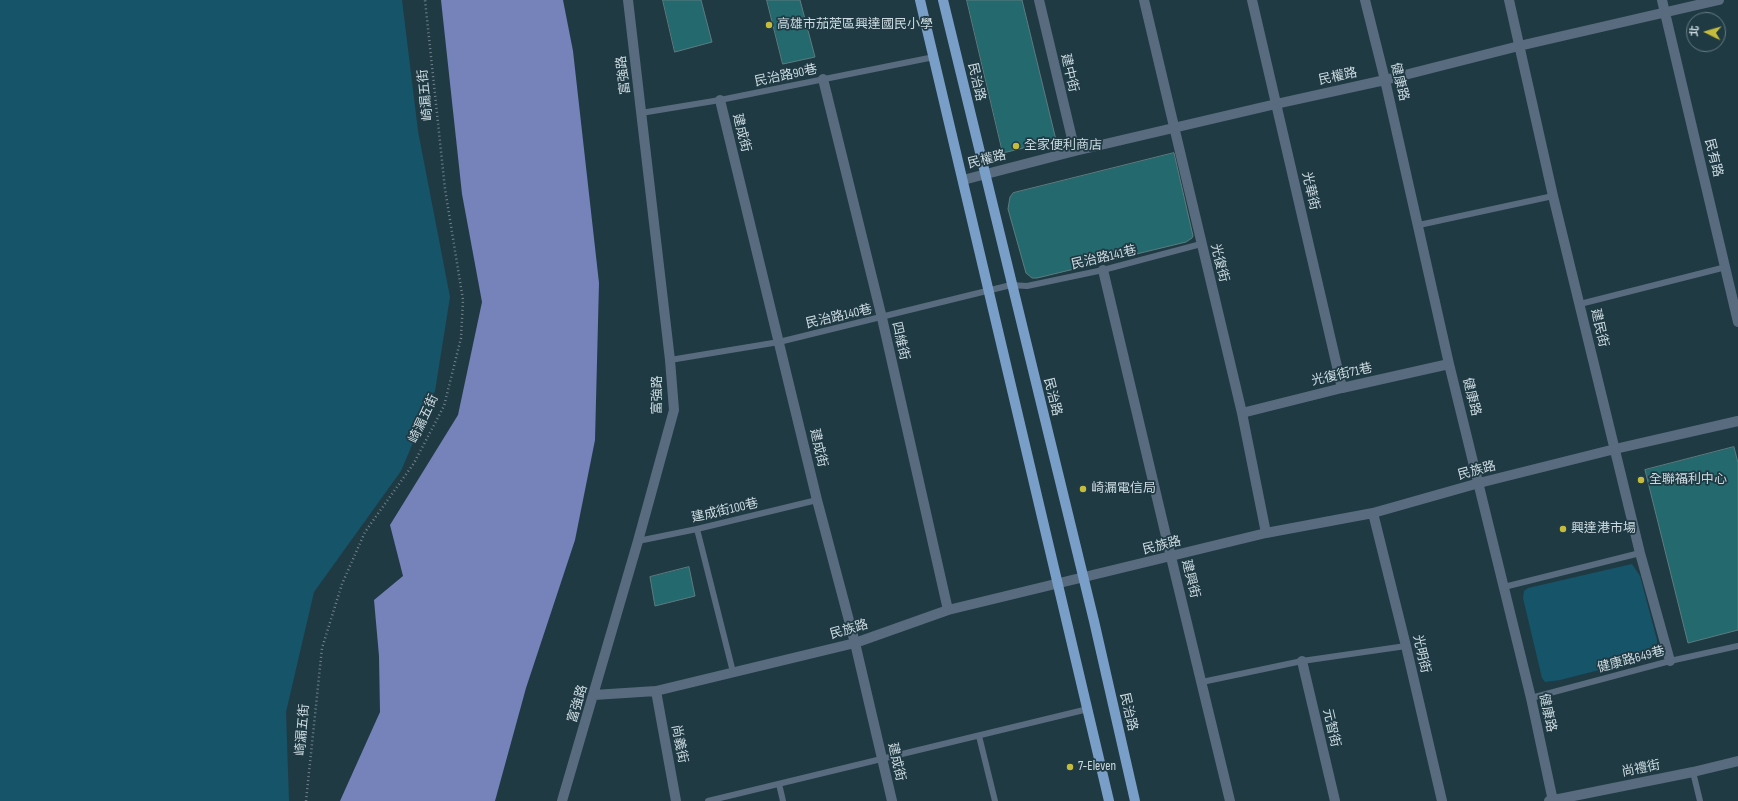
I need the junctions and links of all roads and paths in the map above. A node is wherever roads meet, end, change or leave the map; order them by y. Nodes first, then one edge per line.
1 (425, 0) edge
2 (628, 0) edge
3 (920, 0) edge
4 (943, 0) edge
5 (1039, 0) edge
6 (1144, 0) edge
7 (1252, 0) edge
8 (1365, 0) edge
9 (1509, 0) edge
10 (1662, 0) edge
11 (1719, 0) edge
12 (1665, 13) junction
13 (1519, 46) junction
14 (934, 57) junction
15 (823, 79) junction
16 (1385, 80) junction
17 (720, 100) junction
18 (1276, 104) junction
19 (641, 113) junction
20 (1174, 128) junction
21 (1075, 151) junction
22 (984, 174) junction
23 (962, 180) junction
24 (1553, 196) junction
25 (1419, 225) junction
26 (1201, 244) junction
27 (1726, 267) junction
28 (1103, 270) junction
29 (1011, 285) junction
30 (989, 290) junction
31 (1580, 304) junction
32 (882, 318) junction
33 (1738, 322) edge
34 (779, 342) junction
35 (670, 360) junction
36 (1450, 364) junction
37 (1342, 388) junction
38 (1242, 413) junction
39 (1738, 421) edge
40 (1615, 449) junction
41 (1479, 483) junction
42 (817, 500) junction
43 (1373, 513) junction
44 (697, 529) junction
45 (1266, 533) junction
46 (638, 542) junction
47 (1640, 553) junction
48 (1171, 557) junction
49 (1083, 577) junction
50 (1058, 584) junction
51 (1504, 587) junction
52 (948, 610) junction
53 (855, 643) junction
54 (1406, 646) junction
55 (1738, 646) edge
56 (1302, 661) junction
57 (1670, 661) junction
58 (733, 672) junction
59 (1202, 682) junction
60 (656, 691) junction
61 (594, 695) junction
62 (1531, 698) junction
63 (1088, 709) junction
64 (979, 736) junction
65 (882, 759) junction
66 (1738, 761) edge
67 (1693, 772) junction
68 (779, 784) junction
69 (306, 801) edge
70 (562, 801) edge
71 (676, 801) edge
72 (708, 801) edge
73 (783, 801) edge
74 (892, 801) edge
75 (994, 801) edge
76 (1109, 801) edge
77 (1135, 801) edge
78 (1230, 801) edge
79 (1335, 801) edge
80 (1442, 801) edge
81 (1551, 801) edge
82 (1700, 801) edge

1 - 69 path, 崎漏五街
2 - 19 street, 富強路
3 - 14 main road
4 - 22 main road, 民治路
5 - 21 street, 建中街
6 - 20 street, 光復街
7 - 18 street, 光華街
8 - 16 street, 健康路
9 - 13 street, 建民街
10 - 12 street, 民有路
11 - 12 street, 民權路
12 - 13 street, 民權路
12 - 27 street, 民有路
13 - 16 street, 民權路
13 - 24 street, 建民街
14 - 15 lane, 民治路90巷
14 - 23 main road
15 - 17 lane, 民治路90巷
15 - 32 street, 四維街
16 - 18 street, 民權路
16 - 25 street, 健康路
17 - 19 lane, 民治路90巷
17 - 34 street, 建成街
18 - 20 street, 民權路
18 - 37 street, 光華街
19 - 35 street, 富強路
20 - 21 street, 民權路
20 - 26 street, 光復街
21 - 22 street, 民權路
22 - 23 street, 民權路
22 - 29 main road, 民治路
23 - 30 main road
24 - 25 lane
24 - 31 street, 建民街
25 - 36 street, 健康路
26 - 28 lane, 民治路141巷
26 - 38 street, 光復街
27 - 31 lane
27 - 33 street, 民有路
28 - 29 lane, 民治路141巷
28 - 48 street, 建興街
29 - 30 lane, 民治路140巷
29 - 49 main road, 民治路
30 - 32 lane, 民治路140巷
30 - 50 main road
31 - 40 street, 建民街
32 - 34 lane, 民治路140巷
32 - 52 street, 四維街
34 - 35 lane, 民治路140巷
34 - 42 street, 建成街
35 - 46 street, 富強路
36 - 37 street, 光復街71巷
36 - 41 street, 健康路
37 - 38 street, 光復街71巷
38 - 45 street, 光復街
39 - 40 street, 民族路
40 - 41 street, 民族路
40 - 47 street, 建民街
41 - 43 street, 民族路
41 - 51 street, 健康路
42 - 44 lane, 建成街100巷
42 - 53 street, 建成街
43 - 45 street, 民族路
43 - 54 street, 光明街
44 - 46 lane, 建成街100巷
44 - 58 lane
45 - 48 street, 民族路
46 - 61 street, 富強路
47 - 51 lane
47 - 57 street, 建民街
48 - 49 street, 民族路
48 - 59 street, 建興街
49 - 50 street, 民族路
49 - 77 main road, 民治路
50 - 52 street, 民族路
50 - 63 main road
51 - 62 street, 健康路
52 - 53 street, 民族路
53 - 58 street, 民族路
53 - 65 street, 建成街
54 - 56 lane
54 - 80 street, 光明街
55 - 57 lane, 健康路649巷
56 - 59 lane
56 - 79 street, 元智街
57 - 62 lane, 健康路649巷
58 - 60 street, 民族路
59 - 78 street, 建興街
60 - 61 street, 民族路
60 - 71 street, 尚義街
61 - 70 street, 富強路
62 - 81 street, 健康路
63 - 64 lane
63 - 76 main road
64 - 65 lane
64 - 75 lane
65 - 68 lane
65 - 74 street, 建成街
66 - 67 street, 尚禮街
67 - 81 street, 尚禮街
67 - 82 lane
68 - 72 lane
68 - 73 lane

